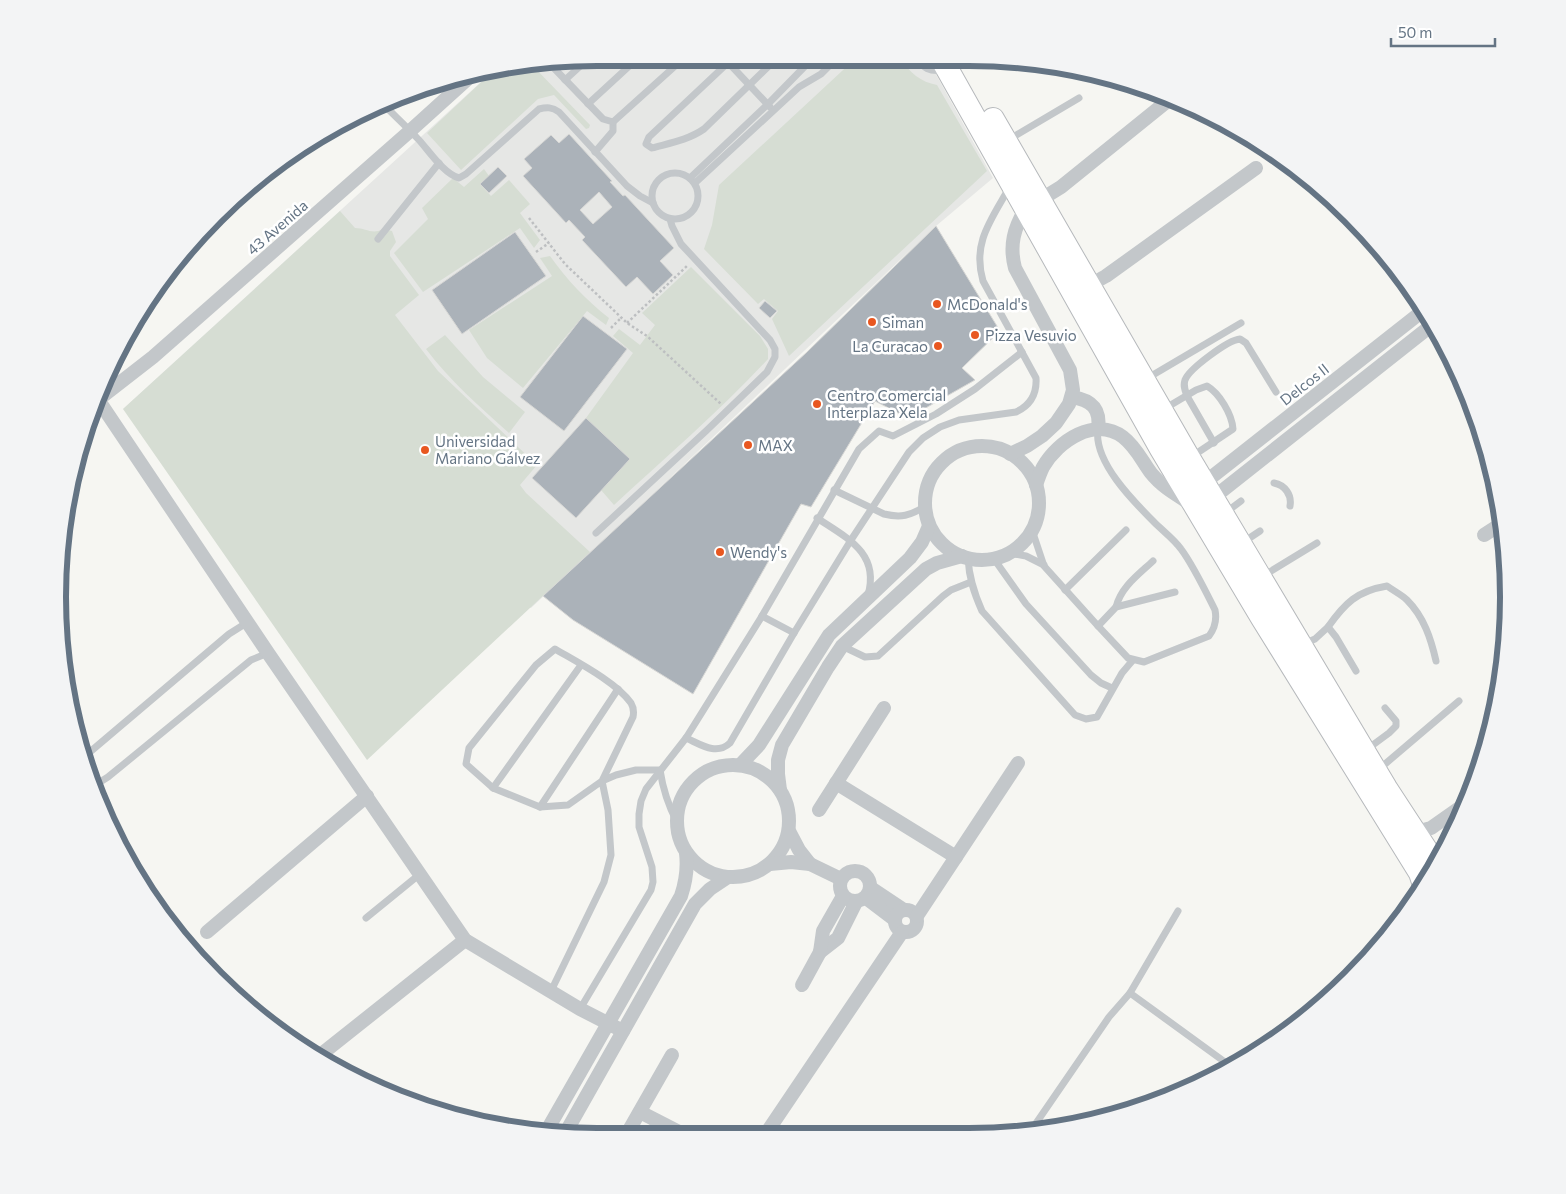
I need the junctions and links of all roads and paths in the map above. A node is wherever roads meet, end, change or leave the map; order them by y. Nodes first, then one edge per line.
1 (580, 66) edge
2 (629, 66) edge
3 (675, 66) edge
4 (721, 66) edge
5 (734, 66) edge
6 (769, 66) edge
7 (805, 66) edge
8 (829, 66) edge
9 (923, 66) edge
10 (941, 66) edge
11 (950, 66) edge
12 (951, 66) edge
13 (554, 68) edge
14 (565, 80) junction
15 (463, 83) edge
16 (749, 85) junction
17 (1079, 98) dead end
18 (588, 104) junction
19 (768, 104) junction
20 (1164, 104) edge
21 (388, 109) edge
22 (774, 111) junction
23 (613, 122) junction
24 (410, 131) junction
25 (1006, 142) junction
26 (596, 152) junction
27 (440, 163) junction
28 (1256, 168) dead end
29 (692, 181) junction
30 (1012, 183) junction
31 (653, 203) junction
32 (1033, 204) junction
33 (529, 218) dead end
34 (670, 219) junction
35 (378, 238) dead end
36 (548, 243) junction
37 (536, 252) dead end
38 (694, 259) junction
39 (1088, 286) junction
40 (1418, 315) edge
41 (621, 318) junction
42 (1241, 322) dead end
43 (627, 323) junction
44 (611, 328) dead end
45 (1427, 328) edge
46 (1022, 352) junction
47 (1143, 381) junction
48 (1276, 392) dead end
49 (107, 393) edge
50 (1187, 396) junction
51 (1072, 397) junction
52 (102, 405) edge
53 (1161, 410) junction
54 (727, 411) junction
55 (1098, 429) junction
56 (1214, 443) junction
57 (1010, 454) junction
58 (1189, 458) junction
59 (1274, 483) dead end
60 (1036, 485) junction
61 (834, 490) junction
62 (1209, 501) junction
63 (1241, 501) dead end
64 (925, 506) junction
65 (1290, 506) dead end
66 (872, 508) junction
67 (818, 518) junction
68 (929, 526) junction
69 (1495, 528) edge
70 (1032, 530) junction
71 (1126, 530) dead end
72 (1260, 530) dead end
73 (596, 533) dead end
74 (1484, 535) dead end
75 (851, 540) junction
76 (1317, 543) dead end
77 (1240, 544) junction
78 (1009, 553) junction
79 (965, 557) junction
80 (994, 559) junction
81 (1153, 561) dead end
82 (1044, 566) junction
83 (1261, 578) junction
84 (971, 582) junction
85 (1065, 590) junction
86 (1175, 592) dead end
87 (867, 598) junction
88 (1116, 607) junction
89 (762, 616) junction
90 (248, 622) junction
91 (1098, 626) junction
92 (1328, 627) junction
93 (794, 633) junction
94 (1300, 645) junction
95 (842, 646) junction
96 (268, 653) junction
97 (1133, 660) junction
98 (1436, 661) dead end
99 (582, 665) junction
100 (1356, 671) dead end
101 (1112, 688) junction
102 (618, 689) junction
103 (1459, 701) dead end
104 (884, 708) dead end
105 (1385, 708) dead end
106 (686, 738) junction
107 (89, 752) edge
108 (1364, 752) junction
109 (1018, 763) dead end
110 (741, 764) junction
111 (660, 770) junction
112 (1375, 772) junction
113 (100, 782) edge
114 (602, 782) junction
115 (836, 783) junction
116 (493, 788) junction
117 (780, 790) junction
118 (367, 796) junction
119 (540, 808) junction
120 (819, 810) dead end
121 (1454, 812) edge
122 (677, 822) junction
123 (789, 831) junction
124 (1416, 832) junction
125 (686, 853) junction
126 (956, 857) junction
127 (1432, 857) edge
128 (770, 864) junction
129 (810, 864) junction
130 (420, 874) junction
131 (1421, 875) edge
132 (728, 877) junction
133 (841, 879) junction
134 (859, 896) junction
135 (1178, 911) dead end
136 (366, 918) dead end
137 (904, 919) junction
138 (207, 932) dead end
139 (465, 940) junction
140 (802, 985) dead end
141 (551, 991) junction
142 (1130, 993) junction
143 (580, 1009) junction
144 (608, 1023) junction
145 (623, 1031) junction
146 (324, 1052) edge
147 (672, 1054) dead end
148 (1225, 1062) edge
149 (640, 1112) junction
150 (1036, 1123) edge
151 (550, 1126) edge
152 (569, 1127) edge
153 (630, 1128) edge
154 (671, 1128) edge
155 (770, 1128) edge

1 - 14 lane
2 - 18 lane
3 - 23 lane
4 - 16 lane
5 - 16 lane
6 - 16 lane
7 - 19 lane
8 - 22 lane
9 - 10 lane
11 - 30 highway
12 - 25 highway
13 - 14 lane
14 - 18 lane
15 - 24 street, 43 Avenida
16 - 19 lane
17 - 25 lane
18 - 23 lane
19 - 22 lane
19 - 29 lane
20 - 32 street
21 - 24 lane
22 - 29 lane
23 - 26 lane
24 - 27 lane
24 - 49 street, 43 Avenida
25 - 32 highway
26 - 27 lane
26 - 31 lane
27 - 35 lane
28 - 39 street
29 - 31 lane
29 - 34 lane
30 - 32 highway
30 - 46 lane
31 - 34 lane
32 - 39 highway
32 - 51 street
32 - 62 highway
33 - 36 path
34 - 38 lane
36 - 37 path
36 - 41 path
38 - 43 path
38 - 54 lane
39 - 47 highway
40 - 62 street, Delcos II
41 - 43 path
41 - 44 path
42 - 47 lane
43 - 54 path
45 - 62 street
46 - 61 lane
46 - 66 lane
47 - 53 highway
48 - 50 lane
50 - 53 lane
50 - 56 lane
50 - 56 lane
51 - 55 street
51 - 57 street
52 - 90 street
53 - 58 highway
54 - 73 lane
55 - 60 street
55 - 62 street
55 - 97 lane
56 - 58 lane
57 - 60 street
57 - 64 street
58 - 62 highway
59 - 65 lane
60 - 70 street
61 - 66 lane
61 - 67 lane
62 - 63 lane
62 - 77 highway
62 - 131 highway
64 - 66 lane
64 - 68 street
66 - 75 lane
67 - 75 lane
67 - 89 lane
68 - 79 street
68 - 87 street
69 - 74 street
70 - 78 street
70 - 82 lane
71 - 85 lane
72 - 77 lane
75 - 87 lane
75 - 93 lane
76 - 83 lane
77 - 83 highway
78 - 80 street
78 - 82 lane
79 - 80 street
79 - 84 lane
79 - 95 street
80 - 101 lane
81 - 88 lane
82 - 85 lane
83 - 94 highway
84 - 95 lane
84 - 101 lane
85 - 91 lane
86 - 88 lane
87 - 110 street
88 - 91 lane
89 - 93 lane
89 - 106 lane
90 - 96 street
90 - 107 lane
91 - 97 lane
92 - 94 lane
92 - 98 lane
92 - 100 lane
93 - 106 lane
94 - 108 highway
95 - 117 street
96 - 113 lane
96 - 118 street
97 - 101 lane
99 - 102 lane
99 - 116 lane
99 - 116 lane
102 - 114 lane
102 - 119 lane
103 - 112 lane
104 - 115 street
105 - 108 lane
106 - 111 lane
108 - 112 highway
109 - 126 street
110 - 117 street
110 - 122 street
111 - 114 lane
111 - 122 lane
111 - 143 lane
112 - 124 highway
114 - 119 lane
114 - 141 lane
115 - 120 street
115 - 126 street
116 - 119 lane
117 - 123 street
118 - 130 street
118 - 138 street
121 - 124 street
122 - 125 street
123 - 128 street
123 - 129 street
124 - 127 highway
125 - 132 street
125 - 144 street
126 - 137 street
128 - 129 street
128 - 132 street
129 - 133 street
130 - 136 lane
130 - 139 street
132 - 145 street
133 - 134 street
133 - 134 street
134 - 137 street
134 - 140 street
135 - 142 lane
137 - 155 street
139 - 141 street
139 - 146 street
141 - 143 street
142 - 148 lane
142 - 150 lane
143 - 144 street
144 - 145 street
144 - 151 street
145 - 152 street
147 - 149 street
149 - 153 street
149 - 154 street

